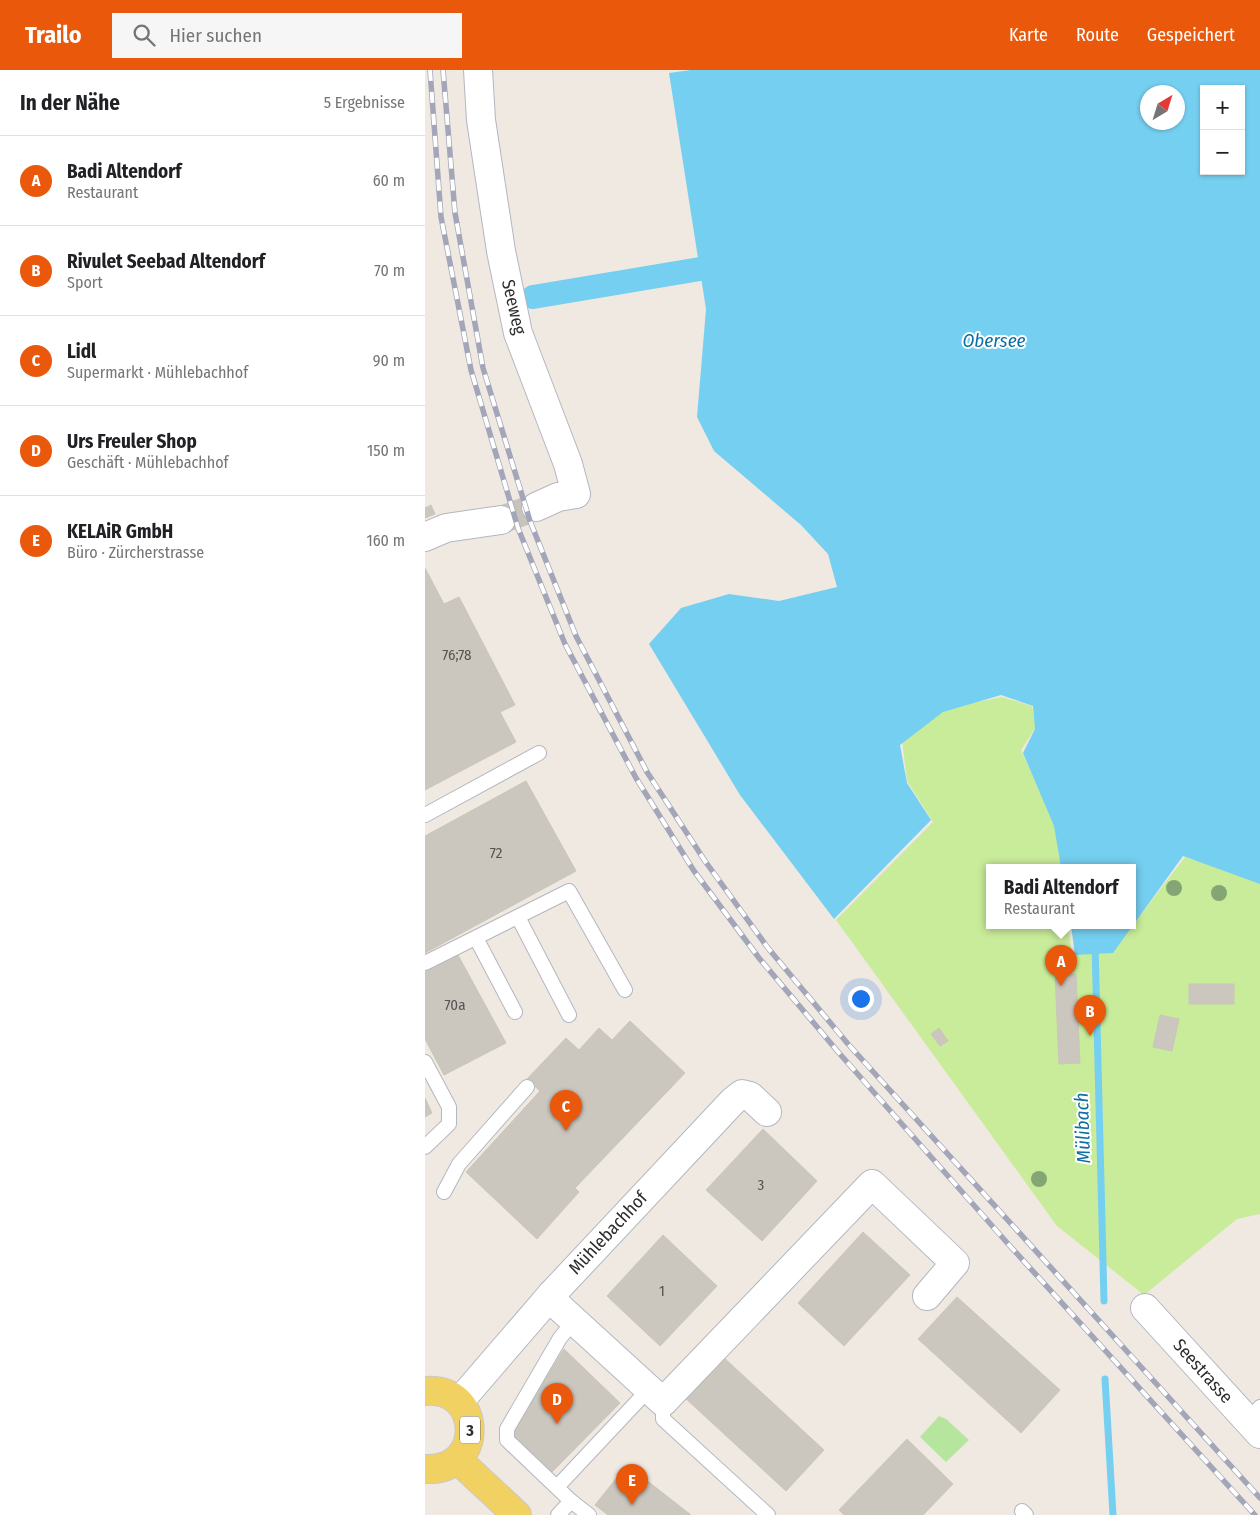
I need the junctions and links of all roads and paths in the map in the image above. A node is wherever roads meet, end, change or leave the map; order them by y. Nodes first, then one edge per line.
1 (478, 70) edge
2 (536, 506) tunnel mouth
3 (501, 520) tunnel mouth
4 (425, 536) edge
5 (539, 753) dead end
6 (425, 815) edge
7 (518, 917) junction
8 (476, 938) junction
9 (425, 963) edge
10 (625, 990) dead end
11 (515, 1012) dead end
12 (569, 1015) dead end
13 (425, 1062) edge
14 (527, 1088) dead end
15 (767, 1112) dead end
16 (425, 1146) edge
17 (444, 1192) dead end
18 (548, 1289) junction
19 (927, 1296) dead end
20 (1145, 1308) dead end
21 (574, 1320) junction
22 (425, 1391) edge
23 (656, 1396) junction
24 (459, 1402) junction
25 (1256, 1421) edge
26 (458, 1460) junction
27 (425, 1469) edge
28 (557, 1487) junction
29 (571, 1501) junction
30 (517, 1515) edge
31 (558, 1515) edge
32 (589, 1515) edge
33 (769, 1515) edge

1 - 2 street, Seeweg
3 - 4 street
5 - 6 lane
7 - 8 lane
7 - 10 lane
7 - 12 lane
8 - 9 lane
8 - 11 lane
13 - 16 lane
14 - 17 lane
15 - 18 street, Mühlebachhof
18 - 21 street
18 - 24 street, Mühlebachhof
19 - 23 street
20 - 25 street, Seestrasse
21 - 23 street
21 - 28 lane
22 - 24 main road, 3
23 - 28 lane
23 - 33 lane
24 - 26 main road, 3
26 - 27 main road, 3
26 - 30 main road, 3
28 - 29 lane
29 - 31 lane
29 - 32 lane

